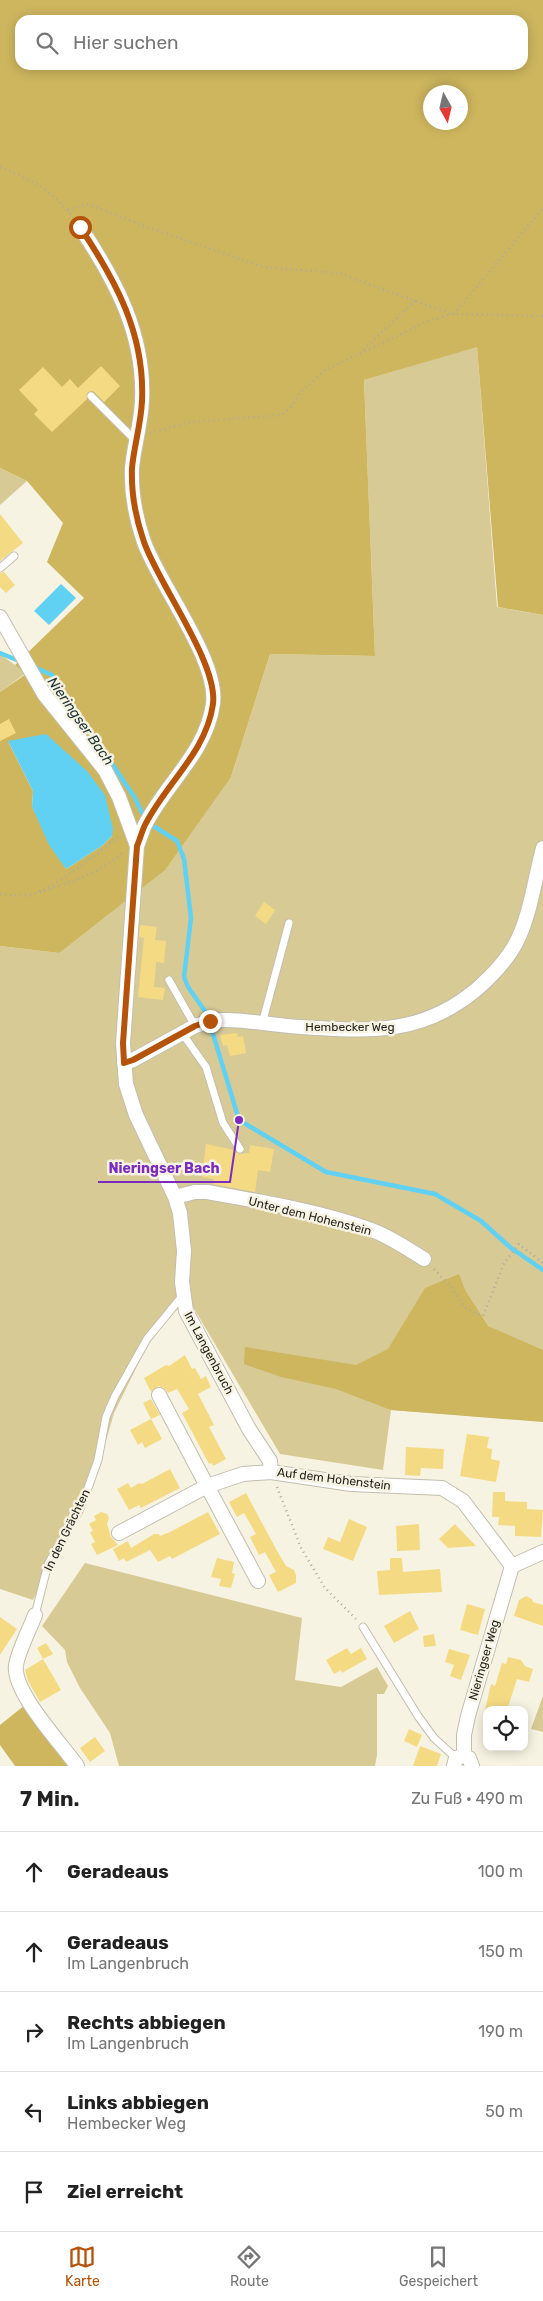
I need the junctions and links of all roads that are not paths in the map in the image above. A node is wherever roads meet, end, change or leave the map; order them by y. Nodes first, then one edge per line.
1 (80, 227) road end
2 (91, 396) dead end
3 (137, 440) junction
4 (14, 556) dead end
5 (0, 568) edge
6 (0, 617) edge
7 (132, 847) junction
8 (543, 848) edge
9 (289, 923) dead end
10 (169, 980) dead end
11 (205, 1023) junction
12 (262, 1024) junction
13 (182, 1033) junction
14 (124, 1063) junction
15 (240, 1149) dead end
16 (175, 1197) junction
17 (424, 1259) road end
18 (182, 1295) junction
19 (159, 1395) dead end
20 (271, 1472) junction
21 (207, 1486) junction
22 (119, 1534) dead end
23 (543, 1552) edge
24 (512, 1566) junction
25 (258, 1581) dead end
26 (35, 1615) joint
27 (363, 1627) road end
28 (462, 1762) edge
29 (76, 1766) edge

1 - 3 street, Im Langenbruch
2 - 3 lane
3 - 7 street, Im Langenbruch
4 - 5 lane
6 - 7 street, Im Langenbruch
7 - 14 street, Im Langenbruch
8 - 12 street, Hembecker Weg
9 - 12 lane
10 - 11 lane
11 - 12 street, Hembecker Weg
11 - 13 street
13 - 14 street
13 - 15 lane
14 - 16 street, Im Langenbruch
16 - 17 street, Unter dem Hohenstein
16 - 18 street, Im Langenbruch
18 - 20 street, Im Langenbruch
18 - 26 lane, In den Grächten
19 - 21 street
20 - 21 street, Auf dem Hohenstein
20 - 24 street, Auf dem Hohenstein
21 - 22 street, Auf dem Hohenstein
21 - 25 street
23 - 24 street
24 - 28 street, Nieringser Weg
26 - 29 street, In den Grächten
27 - 28 lane, Nieringser Weg

